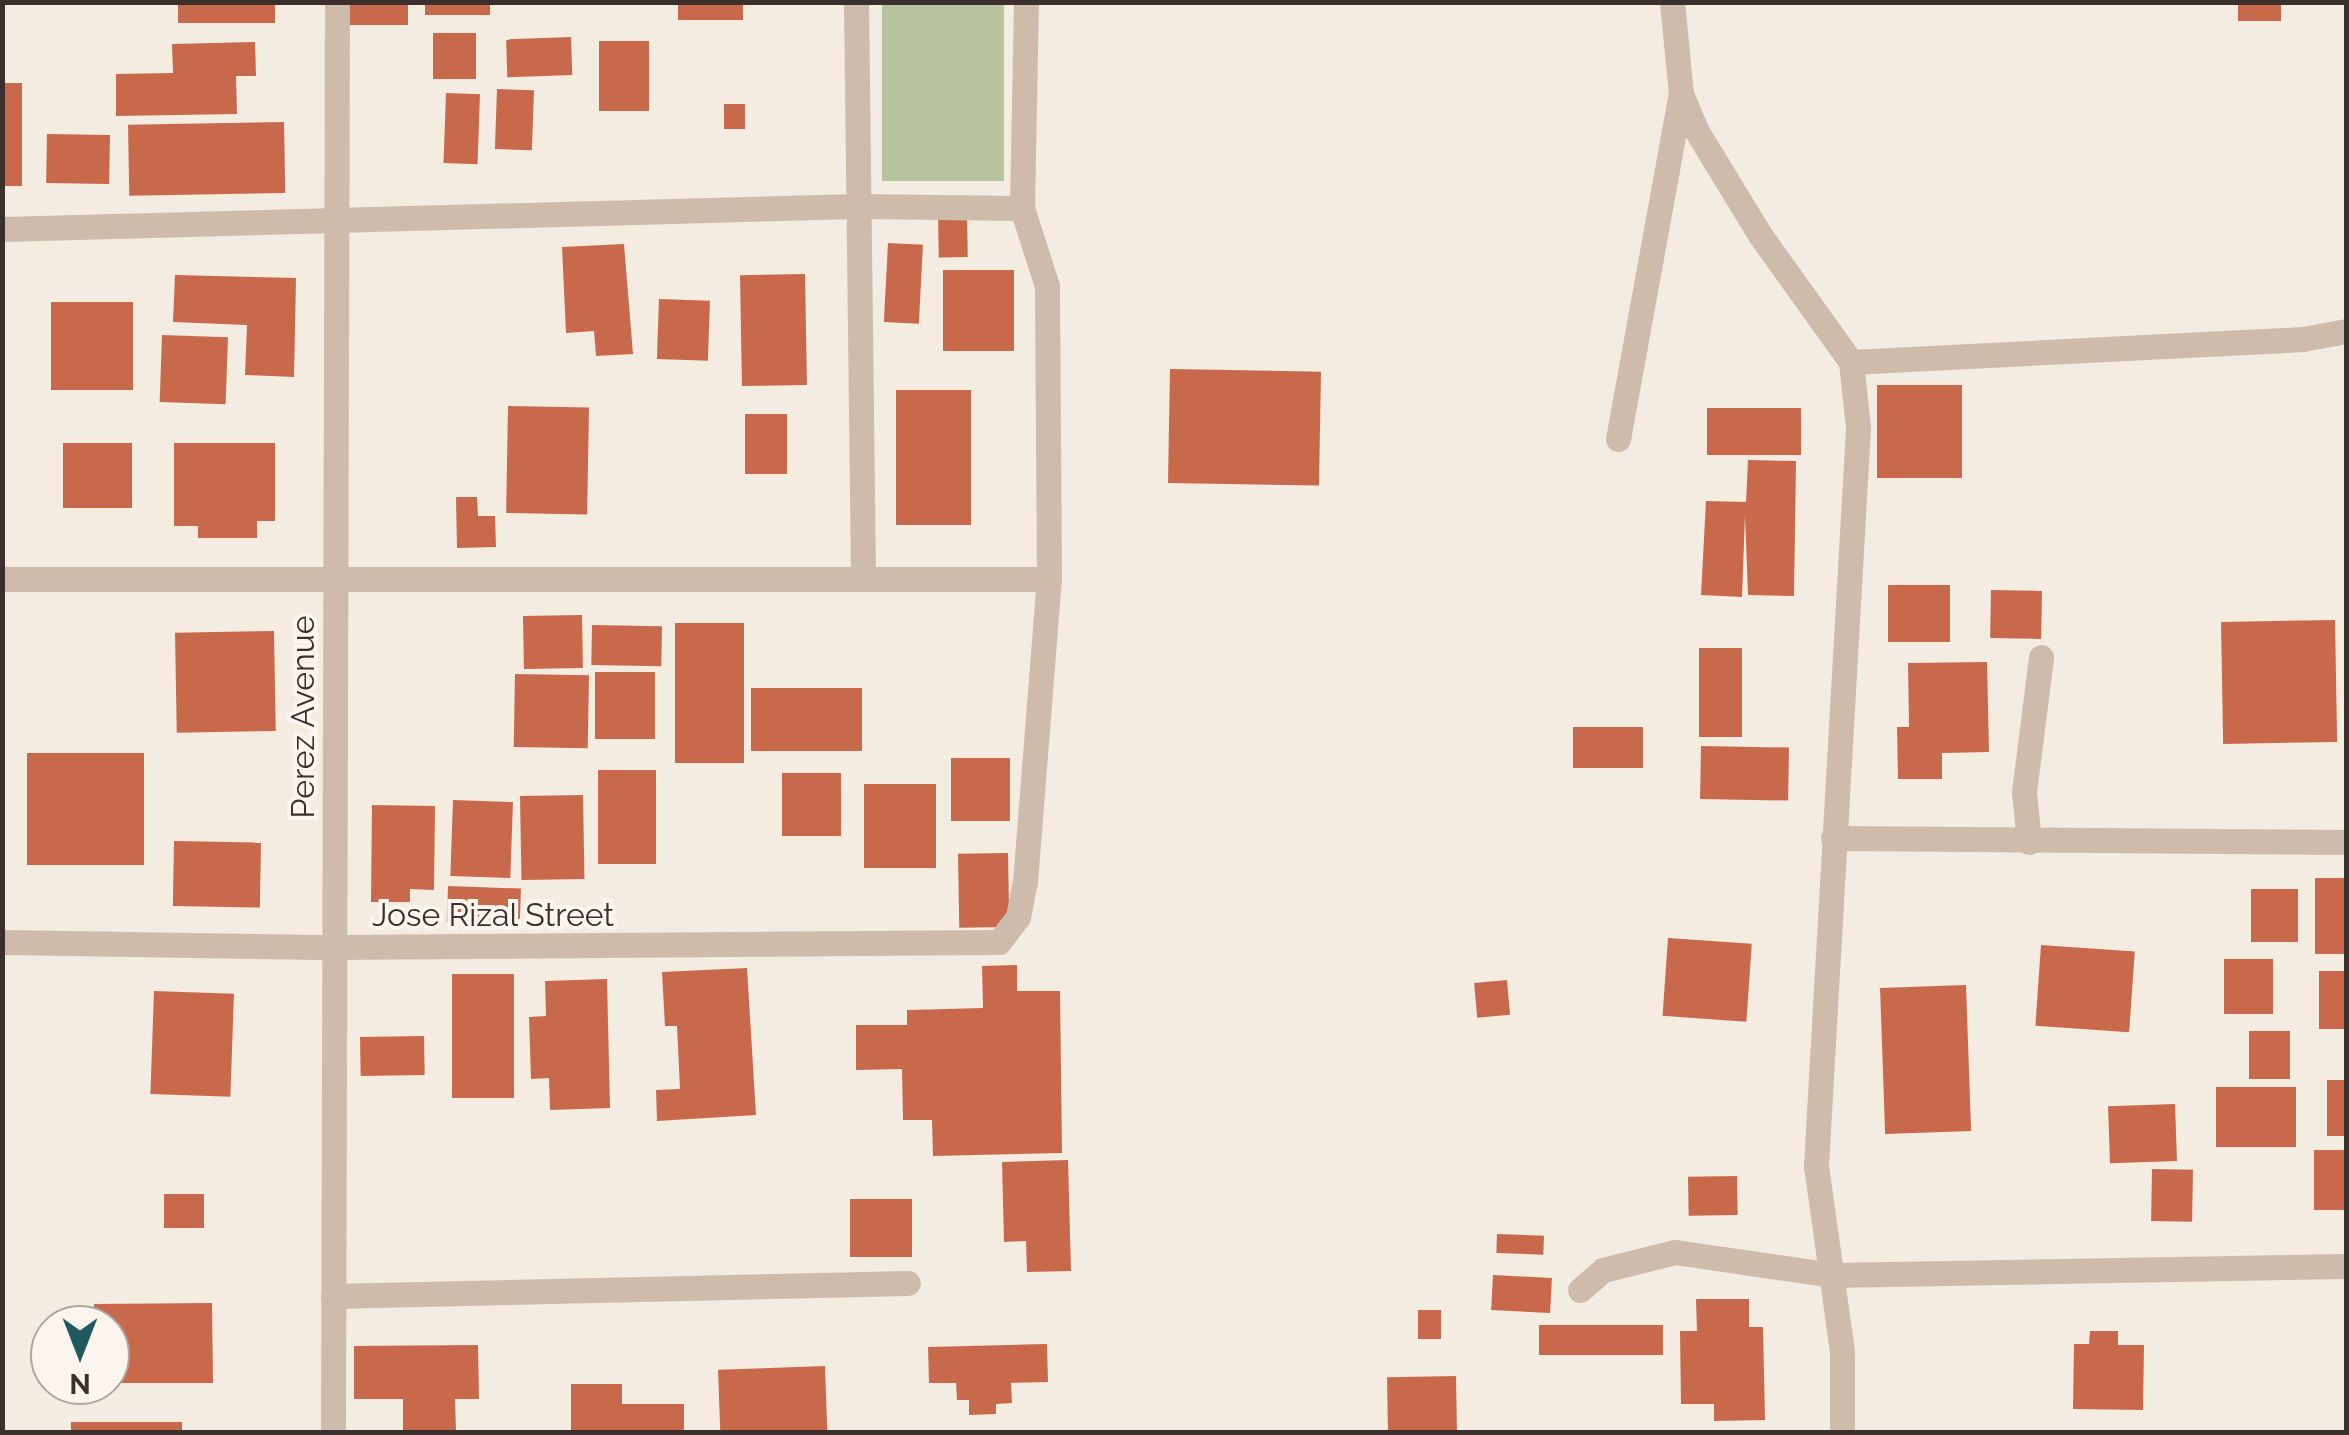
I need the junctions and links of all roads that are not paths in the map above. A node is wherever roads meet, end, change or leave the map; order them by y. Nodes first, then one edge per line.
1 (337, 2) edge
2 (856, 2) edge
3 (1026, 2) edge
4 (1672, 2) edge
5 (1681, 94) junction
6 (858, 206) junction
7 (1022, 208) junction
8 (337, 222) junction
9 (2, 230) edge
10 (2346, 331) edge
11 (1851, 362) junction
12 (1618, 439) dead end
13 (863, 574) junction
14 (2, 578) edge
15 (1049, 579) junction
16 (336, 582) junction
17 (2041, 657) dead end
18 (1834, 838) junction
19 (2030, 842) junction
20 (2346, 842) edge
21 (2, 942) edge
22 (334, 948) junction
23 (2346, 1266) edge
24 (1832, 1275) junction
25 (908, 1283) dead end
26 (1580, 1290) dead end
27 (334, 1296) junction
28 (333, 1432) edge
29 (1842, 1432) edge

1 - 8 street, Perez Avenue
2 - 6 street
3 - 7 street
4 - 5 street
5 - 11 street
5 - 12 street
6 - 7 street
6 - 8 street
6 - 13 street
7 - 15 street
8 - 9 street
8 - 16 street, Perez Avenue
10 - 11 street
11 - 18 street
13 - 15 street
13 - 16 street
14 - 16 street
15 - 22 street, Jose Rizal Street
16 - 22 street, Perez Avenue
17 - 19 street
18 - 19 street
18 - 24 street
19 - 20 street
21 - 22 street, Jose Rizal Street
22 - 27 street, Perez Avenue
23 - 24 street
24 - 26 street
24 - 29 street
25 - 27 street
27 - 28 street, Perez Avenue

